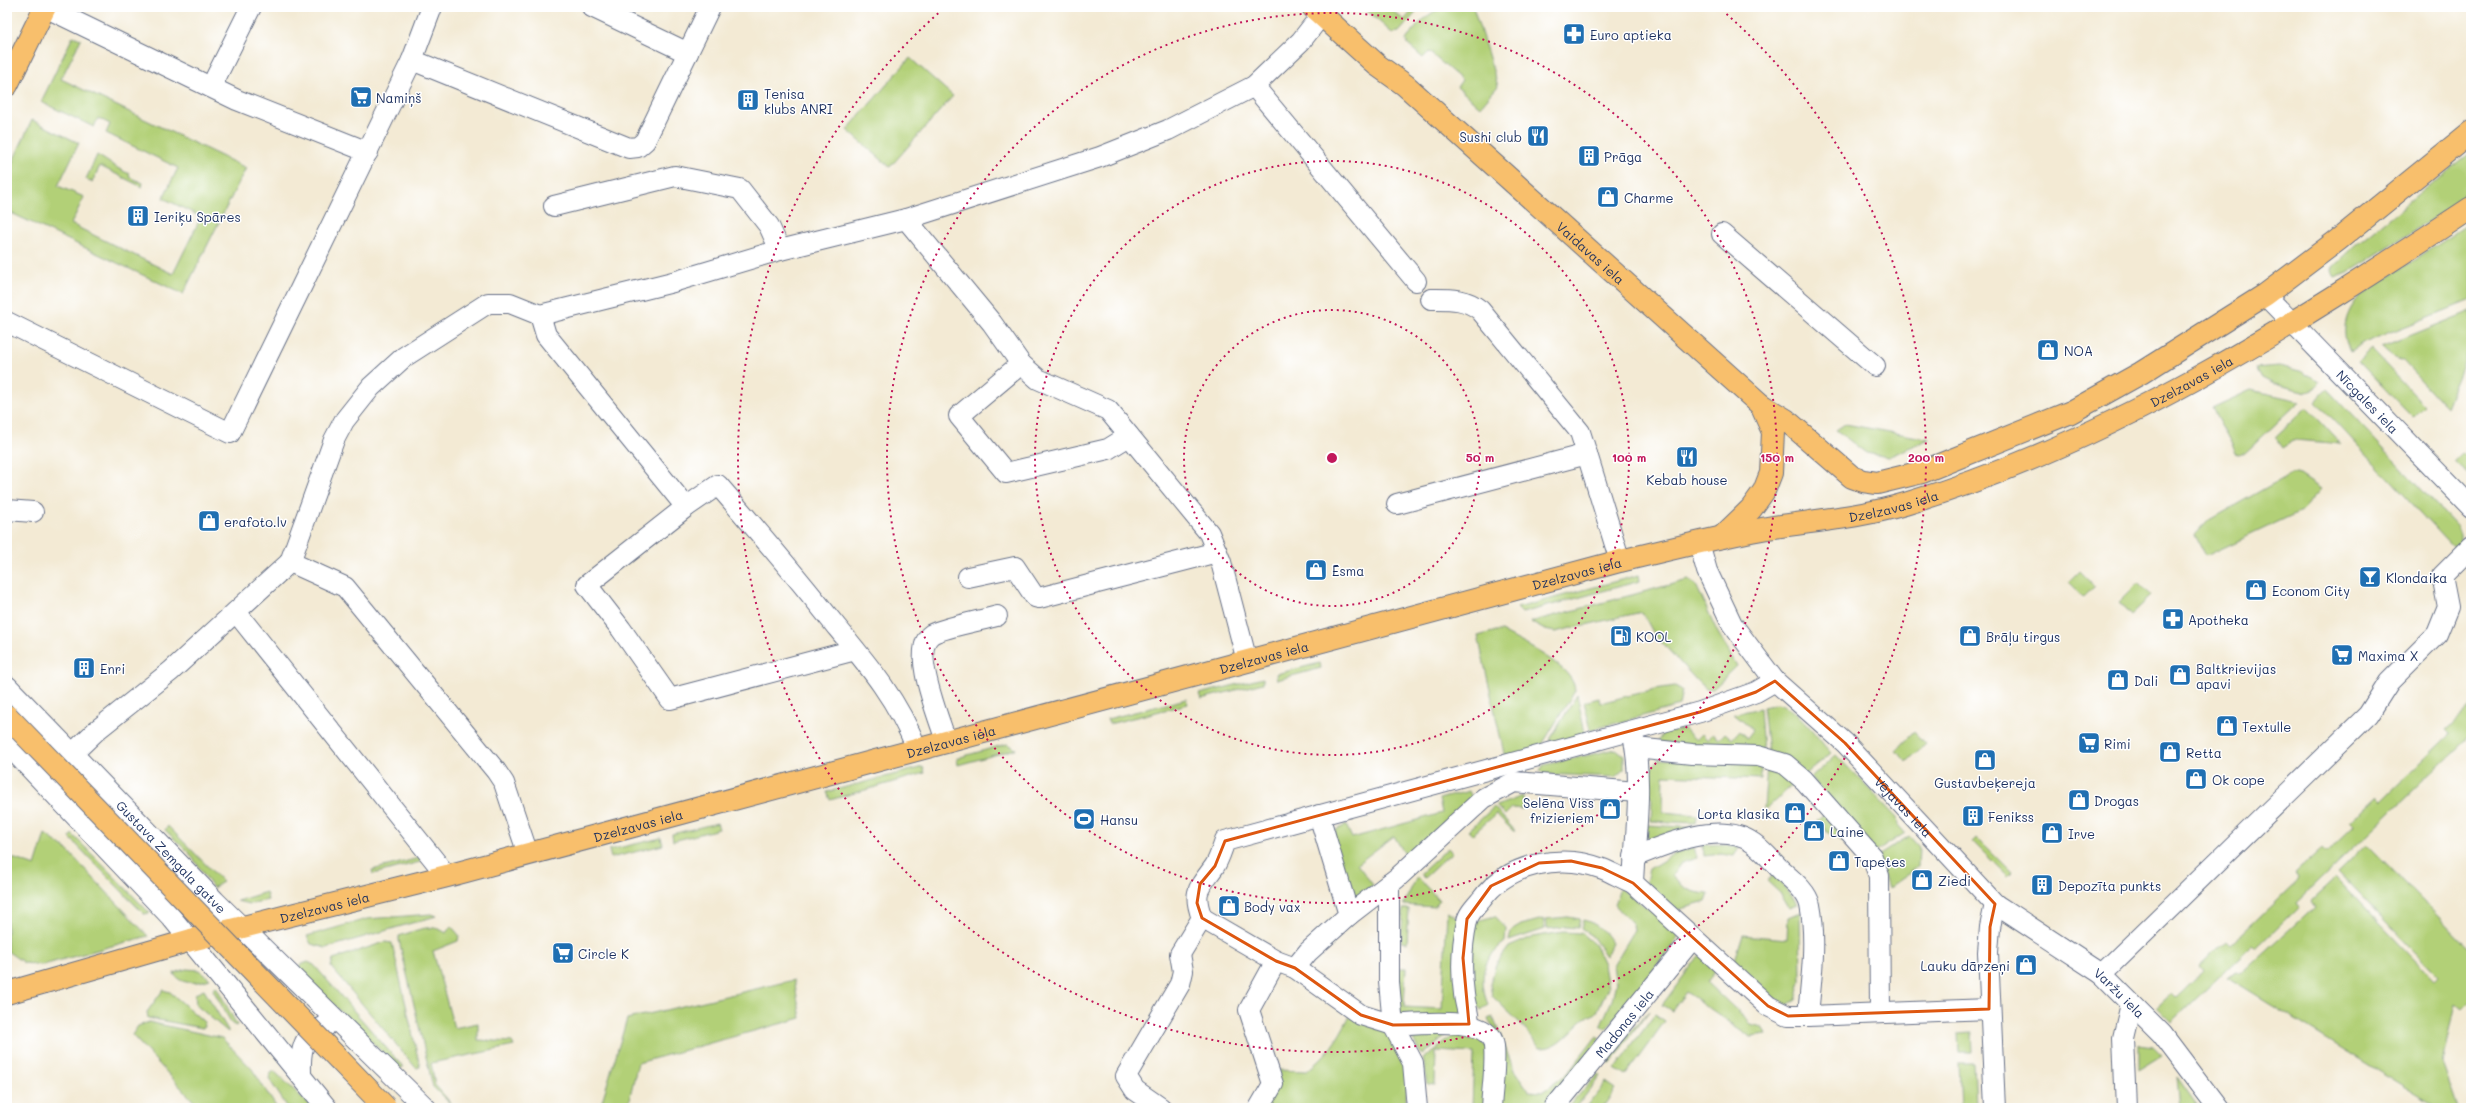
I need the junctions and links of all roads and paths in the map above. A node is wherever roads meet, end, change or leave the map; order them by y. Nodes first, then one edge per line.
1 (45, 7) edge
2 (251, 7) edge
3 (432, 7) edge
4 (592, 7) edge
5 (710, 7) edge
6 (1318, 11) edge
7 (688, 53) junction
8 (412, 60) junction
9 (7, 85) edge
10 (1254, 86) junction
11 (211, 87) junction
12 (2471, 132) edge
13 (368, 152) junction
14 (554, 206) dead end
15 (2471, 208) edge
16 (906, 220) junction
17 (1722, 234) dead end
18 (780, 250) junction
19 (1416, 281) dead end
20 (2265, 295) junction
21 (1431, 299) dead end
22 (540, 315) junction
23 (7, 322) edge
24 (2291, 322) junction
25 (1021, 364) junction
26 (1874, 366) dead end
27 (1761, 405) junction
28 (1129, 436) junction
29 (1587, 454) junction
30 (1877, 483) joint
31 (1397, 504) dead end
32 (686, 507) junction
33 (2471, 507) edge
34 (7, 510) edge
35 (33, 512) dead end
36 (1722, 537) junction
37 (1699, 543) junction
38 (2471, 547) edge
39 (1216, 552) junction
40 (1620, 561) junction
41 (290, 562) junction
42 (968, 577) dead end
43 (236, 612) junction
44 (997, 616) dead end
45 (855, 650) junction
46 (1247, 661) junction
47 (1774, 681) junction
48 (7, 686) edge
49 (7, 716) edge
50 (1634, 739) junction
51 (946, 741) junction
52 (7, 744) edge
53 (917, 749) junction
54 (72, 754) junction
55 (1513, 774) junction
56 (1637, 792) junction
57 (1319, 815) junction
58 (528, 854) junction
59 (1634, 857) junction
60 (447, 876) junction
61 (1389, 884) junction
62 (1633, 884) junction
63 (1995, 904) junction
64 (1349, 915) junction
65 (1202, 918) junction
66 (242, 928) junction
67 (1693, 938) junction
68 (191, 940) junction
69 (1276, 961) junction
70 (1295, 968) junction
71 (2102, 974) junction
72 (7, 993) edge
73 (2131, 1004) junction
74 (1989, 1009) junction
75 (1880, 1013) junction
76 (1808, 1016) junction
77 (340, 1024) junction
78 (1469, 1024) junction
79 (1393, 1025) junction
80 (301, 1074) junction
81 (327, 1108) edge
82 (386, 1108) edge
83 (426, 1108) edge
84 (1161, 1108) edge
85 (1259, 1108) edge
86 (1417, 1108) edge
87 (1491, 1108) edge
88 (1554, 1108) edge
89 (1995, 1108) edge
90 (2126, 1108) edge
91 (2218, 1108) edge

1 - 9 main road
1 - 11 street
2 - 11 street
3 - 8 street
4 - 7 street
5 - 7 street
6 - 10 street
6 - 27 main road, Vaidavas iela
7 - 8 street
8 - 13 street
10 - 16 street
10 - 19 street
11 - 13 street
12 - 20 main road, Dzelzavas iela
13 - 23 street
14 - 18 street
15 - 24 main road, Dzelzavas iela
16 - 18 street
16 - 25 street
17 - 26 street
18 - 22 street
20 - 24 street, Nīcgales iela
20 - 30 main road, Dzelzavas iela
21 - 29 street
22 - 32 street
22 - 41 street
24 - 33 street, Nīcgales iela
24 - 36 main road, Dzelzavas iela
25 - 28 street
25 - 28 street
27 - 30 main road, Vaidavas iela
27 - 36 main road
28 - 39 street
29 - 31 street
29 - 40 street
32 - 45 street
32 - 45 street
34 - 35 street
36 - 37 main road, Dzelzavas iela
37 - 40 main road, Dzelzavas iela
37 - 47 street, Vējavas iela
38 - 71 street
39 - 42 street
39 - 46 street
40 - 46 main road, Dzelzavas iela
41 - 43 street
41 - 58 street
43 - 54 street
43 - 60 street
44 - 51 street
45 - 53 street
46 - 51 main road, Dzelzavas iela
47 - 50 street
47 - 63 street, Vējavas iela
48 - 54 street, Gustava Zemgala gatve
49 - 82 main road, Gustava Zemgala gatve, bridge
50 - 55 street
50 - 56 street
50 - 75 street
51 - 53 main road, Dzelzavas iela
52 - 68 street
53 - 58 main road, Dzelzavas iela
54 - 66 street, Gustava Zemgala gatve
55 - 56 street
55 - 57 street
55 - 61 street
56 - 59 street
57 - 64 street
57 - 65 street
58 - 60 main road, Dzelzavas iela
59 - 62 street
59 - 76 street
60 - 66 main road, Dzelzavas iela
61 - 64 street
61 - 79 street
62 - 67 street
62 - 78 street
63 - 71 street, Varžu iela
63 - 74 street
64 - 70 street
65 - 69 street
65 - 84 street
66 - 68 main road, Dzelzavas iela
66 - 77 street, Gustava Zemgala gatve
67 - 76 street
67 - 88 street, Madonas iela
68 - 72 main road, Dzelzavas iela
68 - 80 street
69 - 70 street
69 - 85 street
70 - 79 street
71 - 73 street, Varžu iela
73 - 90 street
73 - 91 street, Varžu iela
74 - 75 street
74 - 89 street
75 - 76 street
77 - 80 street
77 - 83 street, Gustava Zemgala gatve
78 - 79 street
78 - 87 street
79 - 86 street
80 - 81 street

